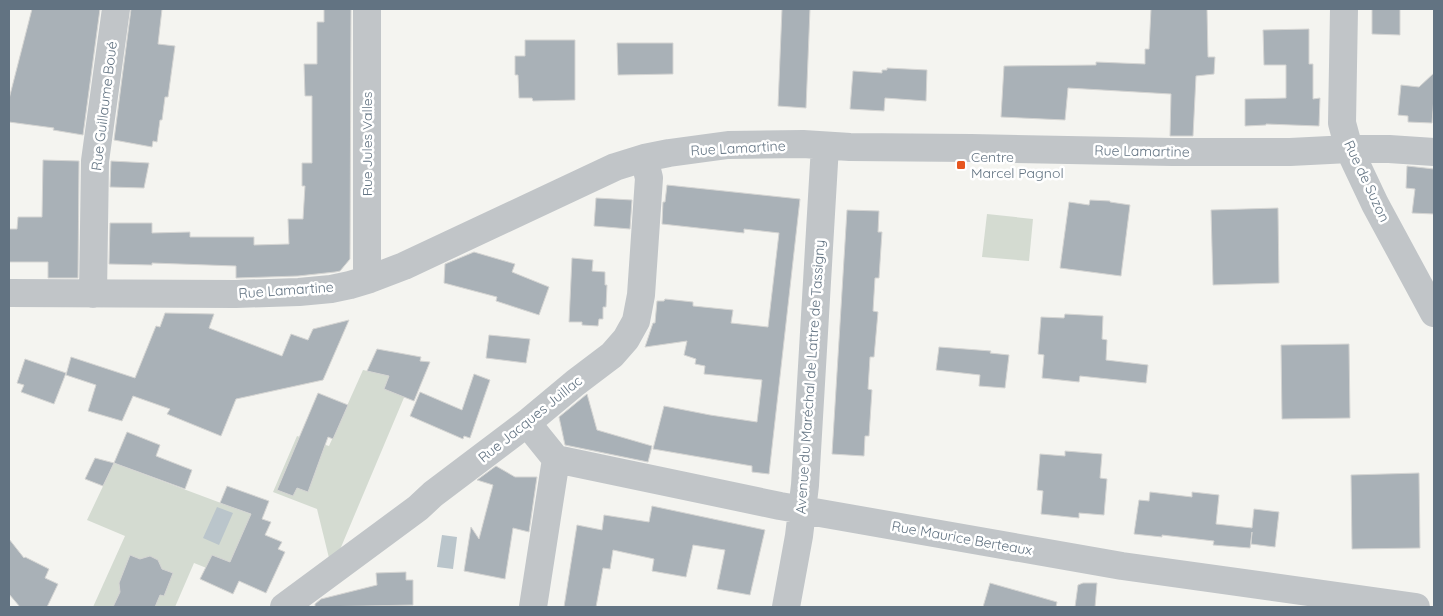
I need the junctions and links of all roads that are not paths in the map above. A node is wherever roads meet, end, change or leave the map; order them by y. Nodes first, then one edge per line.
1 (116, 9) edge
2 (367, 9) edge
3 (1344, 9) edge
4 (825, 146) junction
5 (1349, 149) junction
6 (1434, 152) edge
7 (644, 158) junction
8 (370, 279) junction
9 (9, 293) edge
10 (94, 294) junction
11 (1434, 313) edge
12 (527, 424) junction
13 (556, 459) junction
14 (802, 510) junction
15 (284, 607) edge
16 (533, 607) edge
17 (786, 607) edge
18 (1416, 607) edge

1 - 10 street, Rue Guillaume Boué
2 - 8 street, Rue Jules Valles
3 - 5 street, Rue de Suzon
4 - 5 street, Rue Lamartine
4 - 7 street, Rue Lamartine
4 - 14 street, Avenue du Maréchal de Lattre de Tassigny
5 - 6 street, Rue Lamartine
5 - 11 street, Rue de Suzon
7 - 8 street, Rue Lamartine
7 - 12 street, Rue Jacques Juillac
8 - 10 street, Rue Lamartine
9 - 10 street, Rue Lamartine
12 - 13 street
12 - 15 street, Rue Jacques Juillac
13 - 14 street, Rue Maurice Berteaux
13 - 16 street
14 - 17 street, Avenue du Maréchal de Lattre de Tassigny
14 - 18 street, Rue Maurice Berteaux

